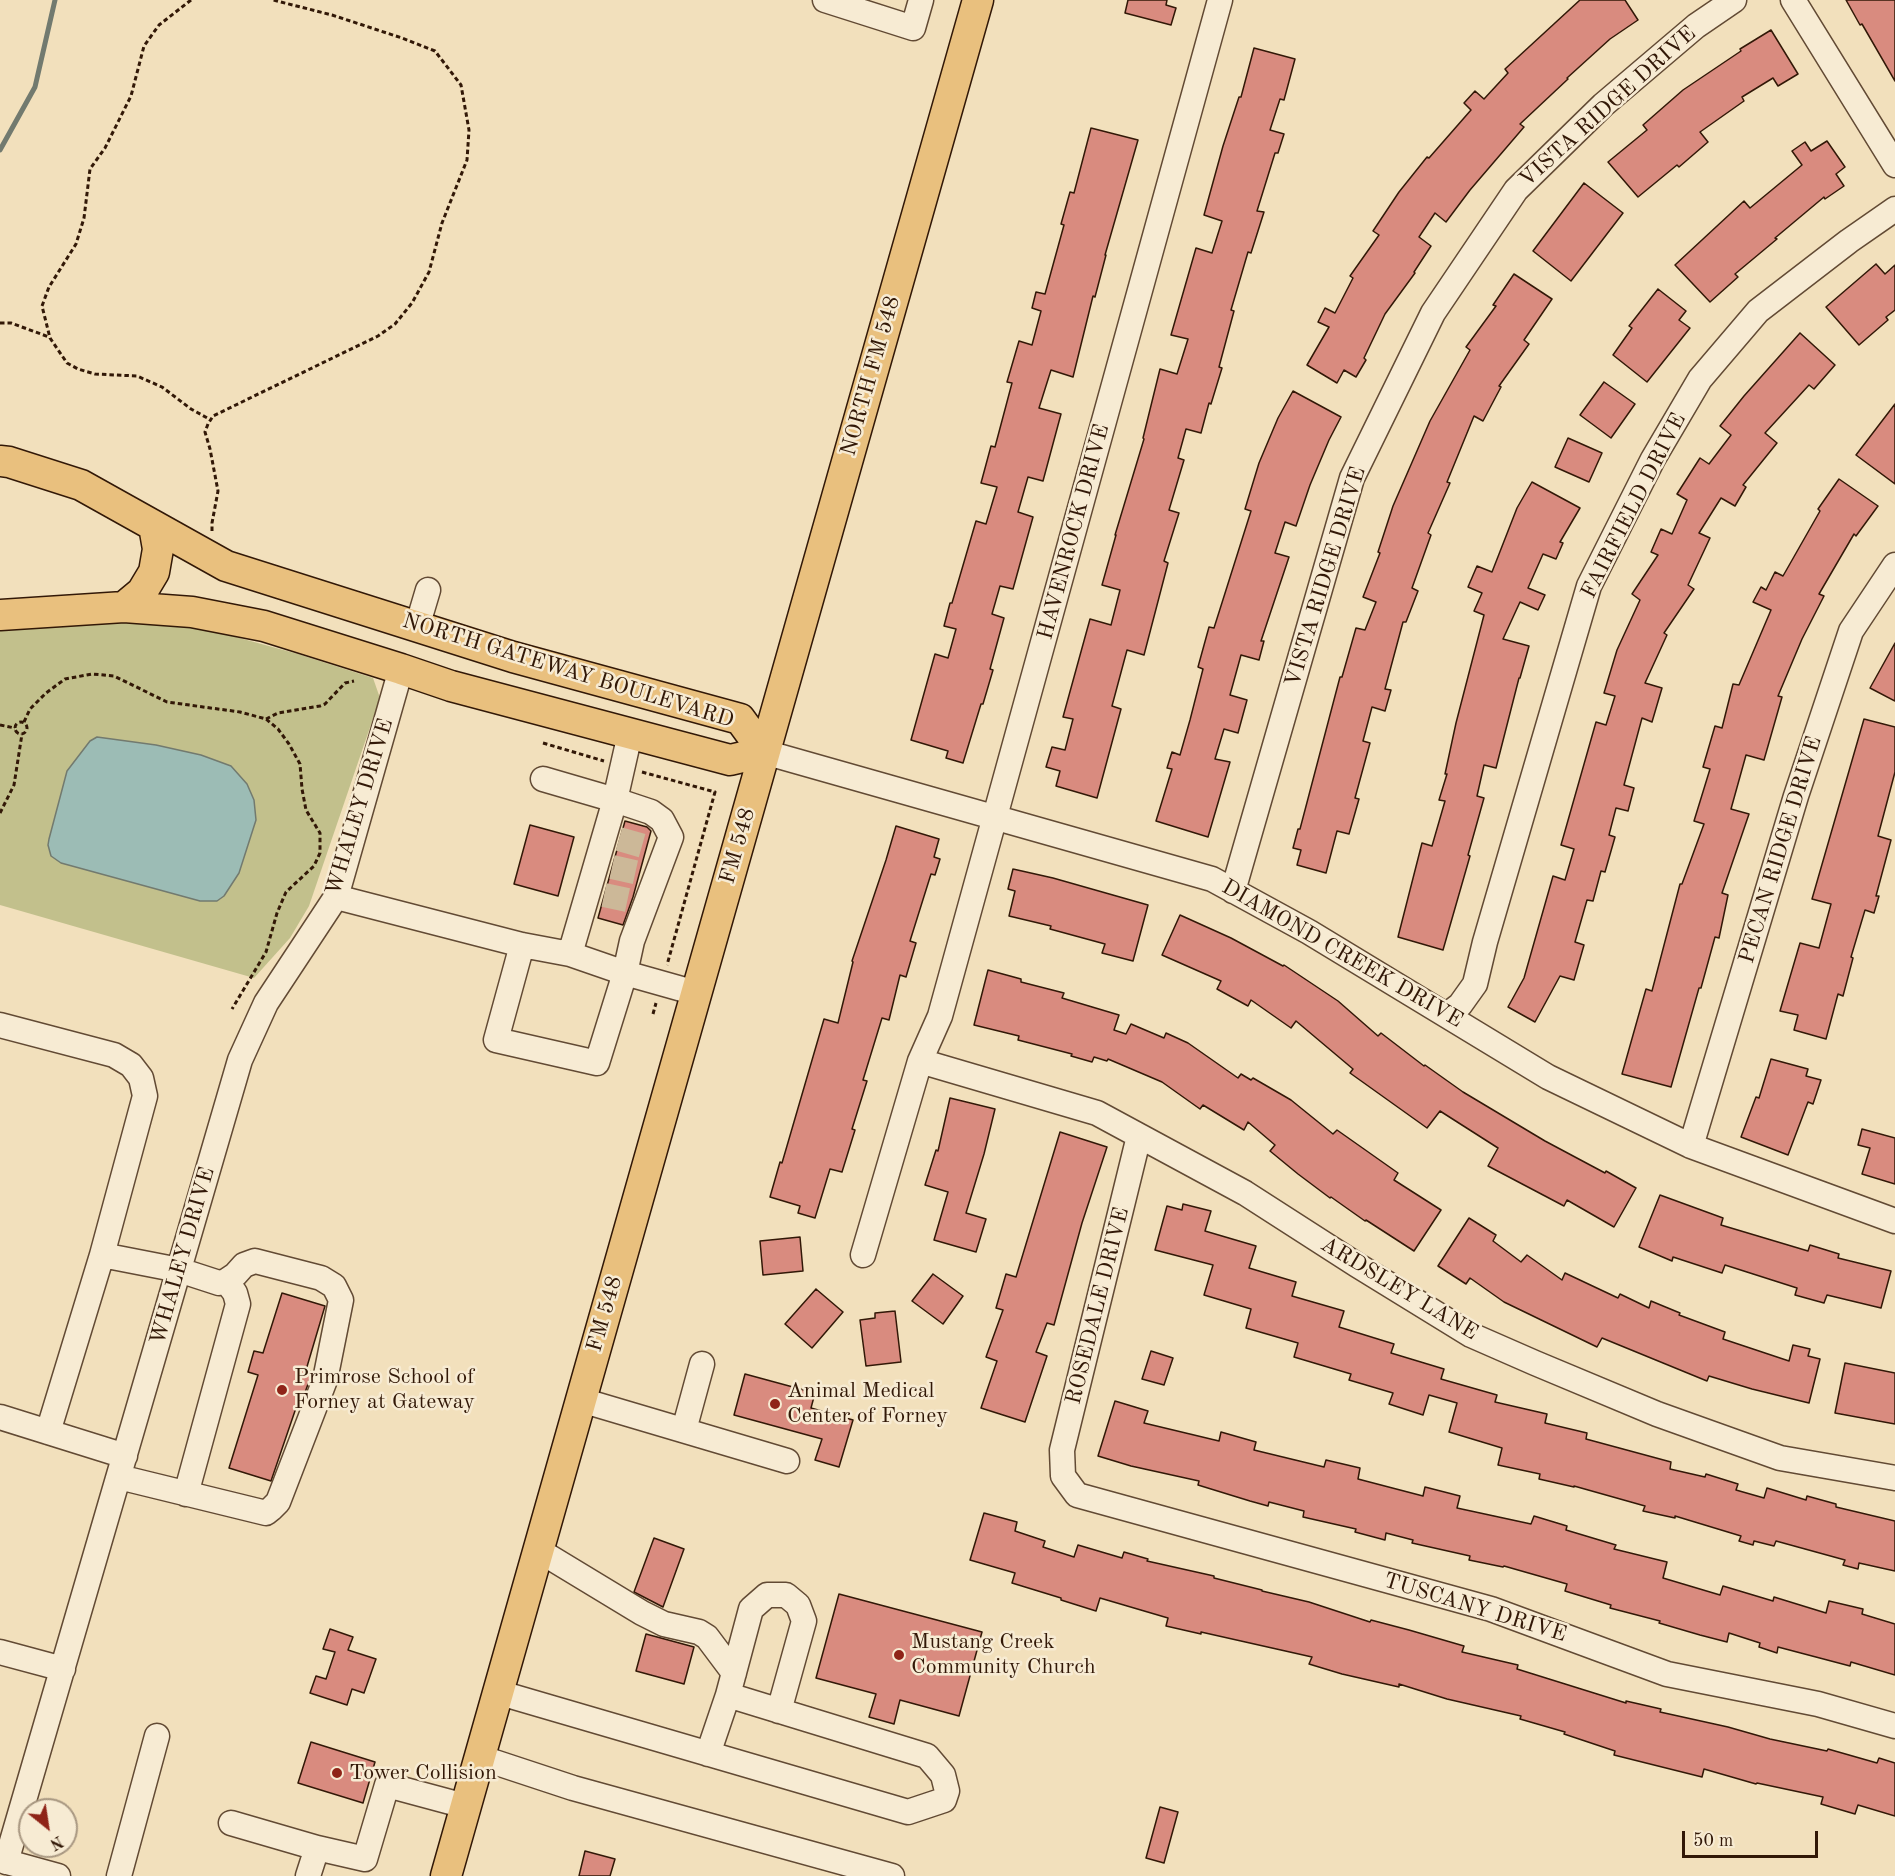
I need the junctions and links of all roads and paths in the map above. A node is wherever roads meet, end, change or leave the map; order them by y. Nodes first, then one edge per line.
1 (191, 0) edge
2 (273, 0) edge
3 (825, 0) edge
4 (921, 0) edge
5 (978, 0) edge
6 (1220, 0) edge
7 (1734, 0) edge
8 (1793, 0) edge
9 (872, 7) edge
10 (1895, 165) edge
11 (1895, 209) edge
12 (0, 323) edge
13 (50, 338) junction
14 (211, 420) junction
15 (0, 462) edge
16 (154, 526) junction
17 (213, 534) dead end
18 (1895, 565) edge
19 (428, 590) dead end
20 (124, 607) junction
21 (0, 615) edge
22 (417, 627) junction
23 (401, 669) junction
24 (360, 680) dead end
25 (266, 719) junction
26 (24, 722) junction
27 (0, 725) edge
28 (15, 728) junction
29 (22, 734) junction
30 (630, 734) junction
31 (764, 752) junction
32 (543, 779) dead end
33 (615, 801) junction
34 (0, 813) edge
35 (995, 817) junction
36 (1233, 891) junction
37 (336, 897) junction
38 (522, 945) junction
39 (570, 954) junction
40 (625, 973) junction
41 (696, 993) junction
42 (232, 1009) dead end
43 (1447, 1015) junction
44 (0, 1025) edge
45 (920, 1061) junction
46 (1139, 1136) junction
47 (1691, 1146) junction
48 (1895, 1221) edge
49 (863, 1254) dead end
50 (102, 1255) junction
51 (179, 1270) junction
52 (226, 1281) junction
53 (702, 1364) dead end
54 (581, 1400) junction
55 (0, 1417) edge
56 (684, 1430) junction
57 (48, 1432) junction
58 (787, 1461) dead end
59 (122, 1467) junction
60 (1063, 1476) joint
61 (1895, 1478) edge
62 (186, 1494) junction
63 (538, 1550) junction
64 (0, 1652) edge
65 (63, 1669) junction
66 (731, 1684) junction
67 (497, 1692) junction
68 (779, 1711) junction
69 (1895, 1726) edge
70 (157, 1736) dead end
71 (708, 1754) junction
72 (479, 1757) junction
73 (465, 1806) junction
74 (231, 1823) dead end
75 (317, 1848) junction
76 (3, 1861) edge
77 (57, 1876) edge
78 (119, 1876) edge
79 (308, 1876) edge
80 (446, 1876) edge
81 (892, 1876) edge

1 - 13 path
2 - 14 path
3 - 9 street
4 - 9 street
5 - 31 main road, NORTH FM 548 / FM 548
6 - 35 street, HAVENROCK DRIVE
7 - 36 street, VISTA RIDGE DRIVE
8 - 10 street
11 - 43 street, FAIRFIELD DRIVE
12 - 13 path
13 - 14 path
14 - 17 path
15 - 16 main road, NORTH GATEWAY BOULEVARD
16 - 20 main road
16 - 22 main road, NORTH GATEWAY BOULEVARD
18 - 47 street, PECAN RIDGE DRIVE
19 - 22 street
20 - 21 main road, NORTH GATEWAY BOULEVARD
20 - 23 main road, NORTH GATEWAY BOULEVARD
22 - 23 main road
22 - 31 main road, NORTH GATEWAY BOULEVARD
23 - 30 main road, NORTH GATEWAY BOULEVARD
23 - 37 street, WHALEY DRIVE
24 - 25 path
25 - 26 path
25 - 42 path
26 - 28 path
26 - 29 path
27 - 28 path
28 - 29 path
29 - 34 path
30 - 31 main road, NORTH GATEWAY BOULEVARD
30 - 33 street
31 - 35 street, DIAMOND CREEK DRIVE
31 - 41 main road, FM 548 / FM 548
32 - 33 street
33 - 39 street
33 - 40 street
35 - 36 street, DIAMOND CREEK DRIVE
35 - 45 street, HAVENROCK DRIVE
36 - 43 street, DIAMOND CREEK DRIVE
37 - 38 street
37 - 51 street, WHALEY DRIVE
38 - 39 street
38 - 40 street
39 - 40 street
40 - 41 street
41 - 54 main road, FM 548 / FM 548
43 - 47 street, DIAMOND CREEK DRIVE
44 - 50 street
45 - 46 street, ARDSLEY LANE
45 - 49 street, HAVENROCK DRIVE
46 - 60 street, ROSEDALE DRIVE
46 - 61 street, ARDSLEY LANE
47 - 48 street, DIAMOND CREEK DRIVE
50 - 51 street
50 - 57 street
51 - 52 street
51 - 59 street, WHALEY DRIVE
52 - 62 street
52 - 62 street
53 - 56 street
54 - 56 street
54 - 63 main road, FM 548 / FM 548
55 - 57 street
56 - 58 street
57 - 59 street
59 - 62 street
59 - 65 street, WHALEY DRIVE
60 - 69 street, TUSCANY DRIVE
63 - 66 street
63 - 67 main road, FM 548 / FM 548
64 - 65 street
65 - 76 street, WHALEY DRIVE
66 - 68 street
66 - 68 street
66 - 71 street
67 - 71 street
67 - 72 main road, FM 548 / FM 548
68 - 71 street
70 - 78 street
72 - 73 main road, FM 548 / FM 548
72 - 81 street
73 - 75 street
73 - 80 main road, FM 548 / FM 548
74 - 75 street
75 - 79 street
76 - 77 street

